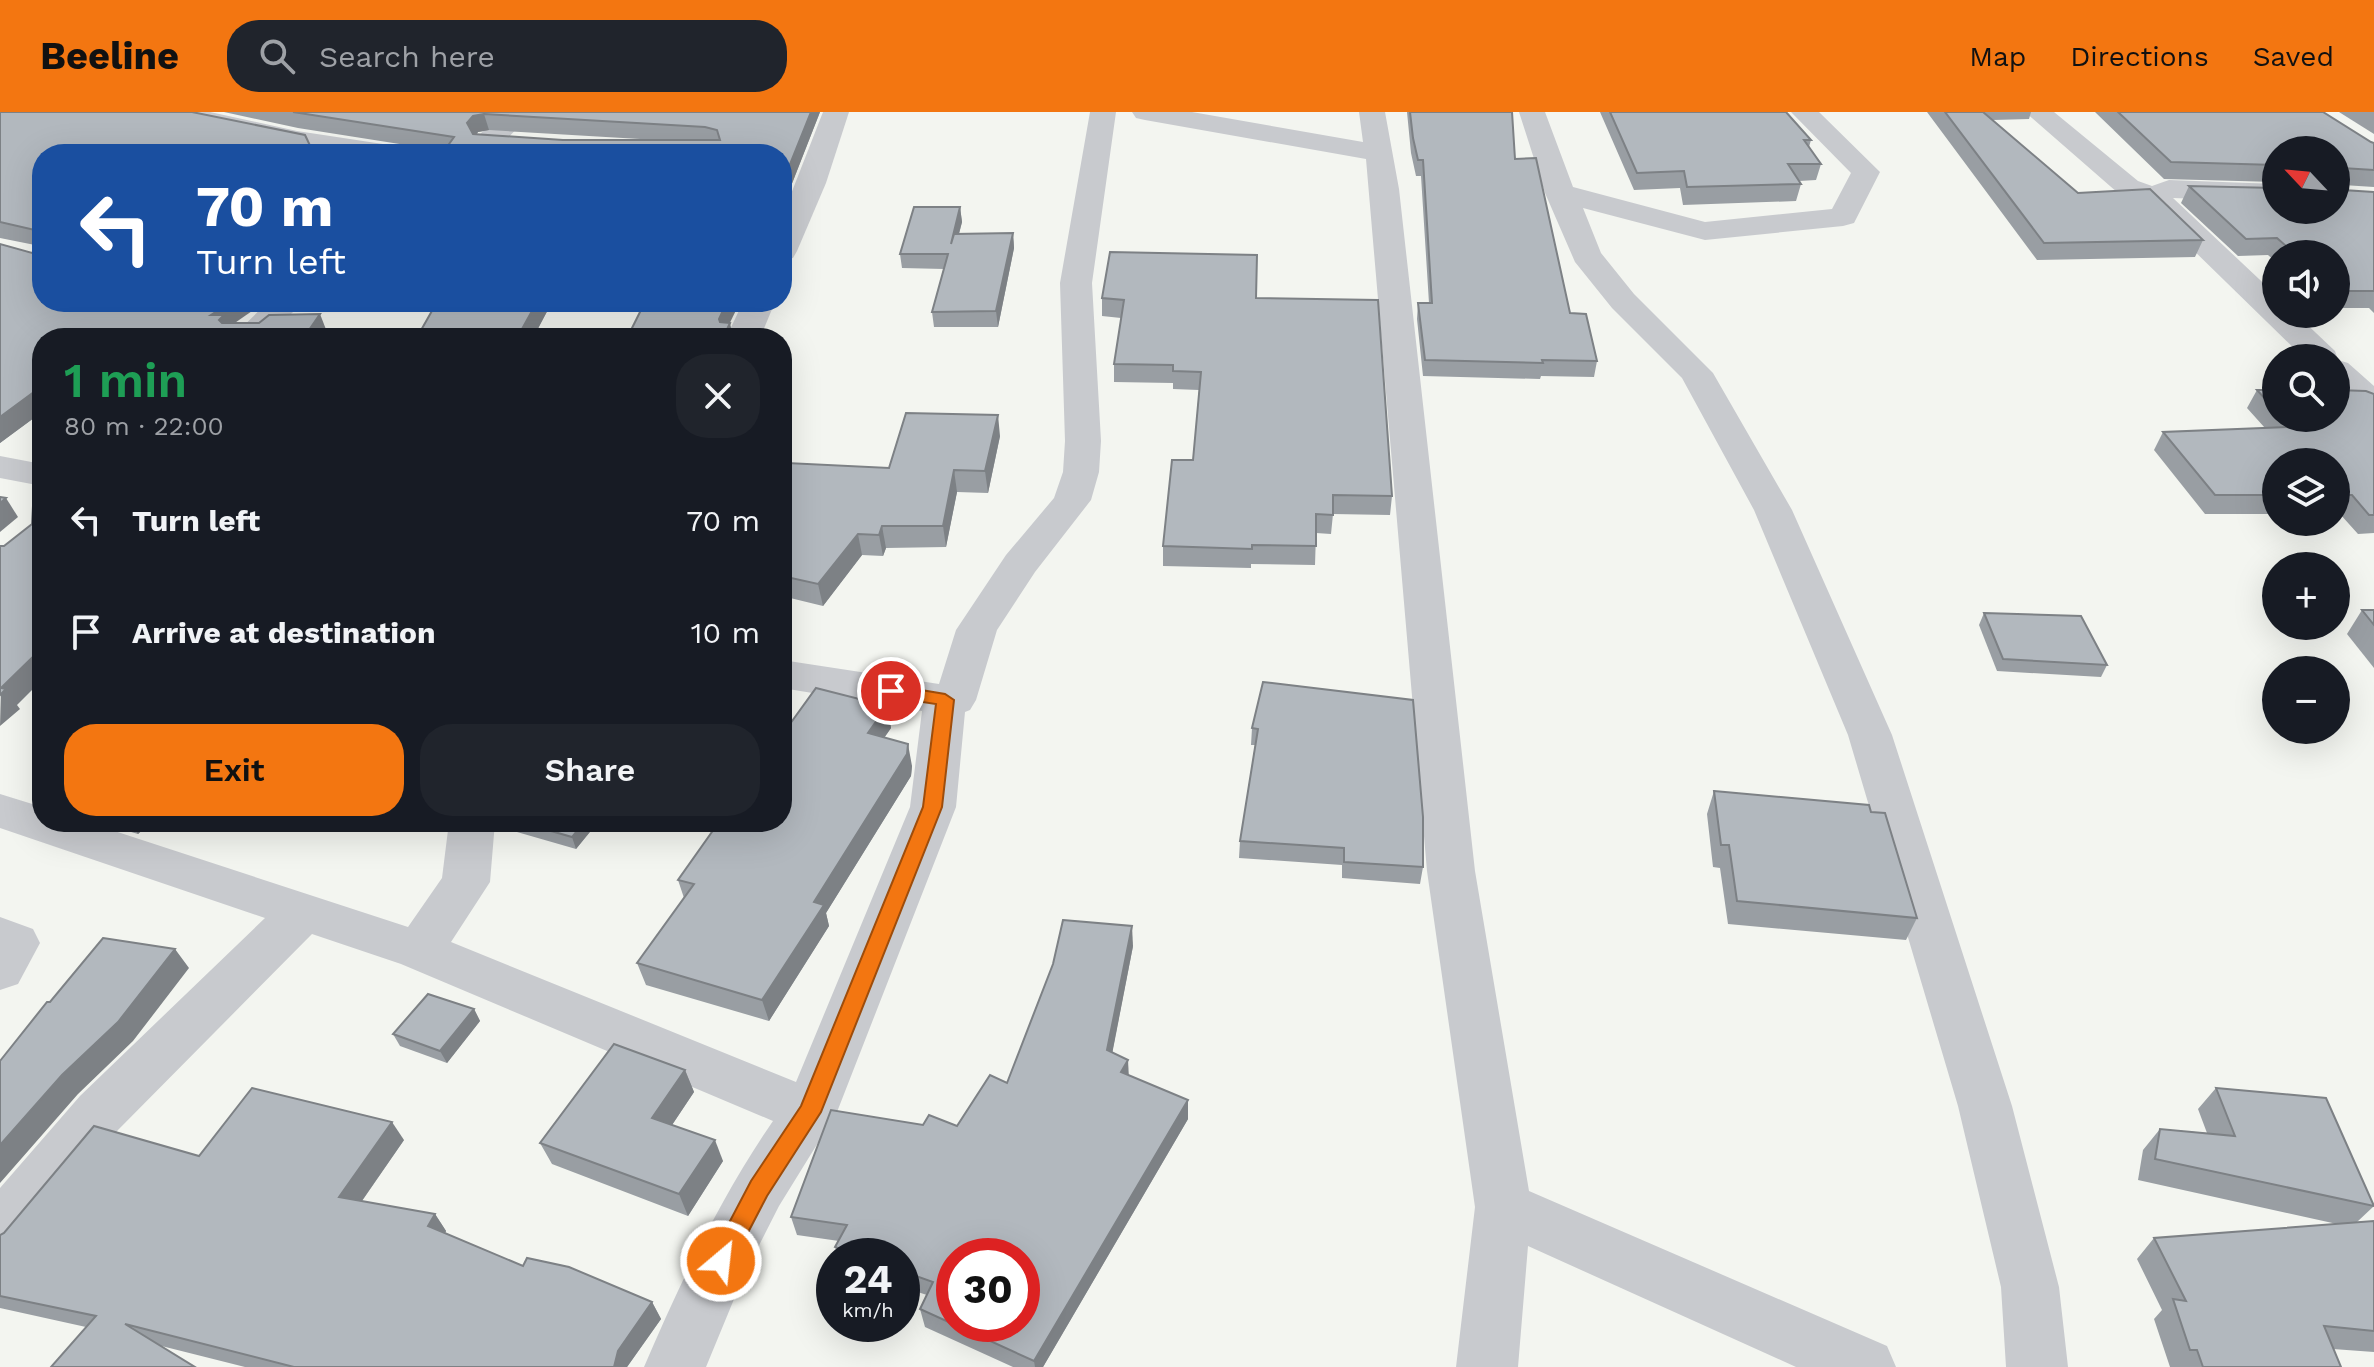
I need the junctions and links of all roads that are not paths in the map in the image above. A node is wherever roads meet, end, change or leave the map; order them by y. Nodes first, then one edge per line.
1 (172, 112) edge
2 (520, 112) edge
3 (836, 112) edge
4 (1103, 112) edge
5 (1145, 112) edge
6 (1532, 112) edge
7 (1804, 112) edge
8 (2038, 112) edge
9 (1376, 133) edge
10 (489, 141) junction
11 (521, 143) edge
12 (330, 144) edge
13 (483, 144) edge
14 (2262, 192) edge
15 (1560, 193) junction
16 (2154, 197) junction
17 (792, 215) edge
18 (276, 312) edge
19 (259, 328) edge
20 (2308, 344) edge
21 (2350, 383) edge
22 (2374, 404) edge
23 (0, 467) edge
24 (32, 473) edge
25 (792, 676) edge
26 (945, 700) junction
27 (0, 811) edge
28 (32, 822) edge
29 (64, 832) edge
30 (471, 832) edge
31 (304, 911) junction
32 (0, 937) edge
33 (419, 950) junction
34 (0, 970) edge
35 (810, 1112) junction
36 (1503, 1207) junction
37 (0, 1230) edge
38 (675, 1367) edge
39 (1487, 1367) edge
40 (1865, 1367) edge
41 (2037, 1367) edge

1 - 12 street
2 - 10 street
3 - 17 street
4 - 26 street
5 - 9 street
6 - 15 street
7 - 15 street
8 - 16 street
9 - 36 street
10 - 11 street
10 - 13 street
14 - 16 street
15 - 41 street
16 - 20 street
18 - 19 street
21 - 22 street
23 - 24 street
25 - 26 street
26 - 35 street
27 - 28 street
29 - 31 street
30 - 33 street
31 - 33 street
31 - 37 street
32 - 34 street
33 - 35 street
35 - 38 street
36 - 39 street
36 - 40 street

